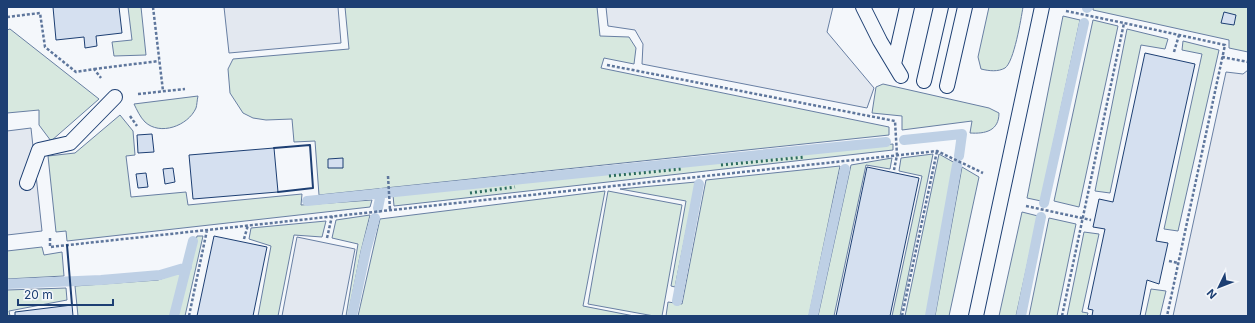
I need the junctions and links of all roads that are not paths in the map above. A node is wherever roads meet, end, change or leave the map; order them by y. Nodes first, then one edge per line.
1 (863, 7) edge
2 (907, 7) edge
3 (941, 7) edge
4 (965, 7) edge
5 (1042, 7) edge
6 (894, 64) junction
7 (901, 76) dead end
8 (924, 81) dead end
9 (948, 86) dead end
10 (115, 96) road end
11 (27, 183) dead end
12 (976, 316) edge

1 - 6 lane
2 - 6 lane
3 - 8 lane
4 - 9 lane
5 - 12 lane
6 - 7 lane
10 - 11 lane

